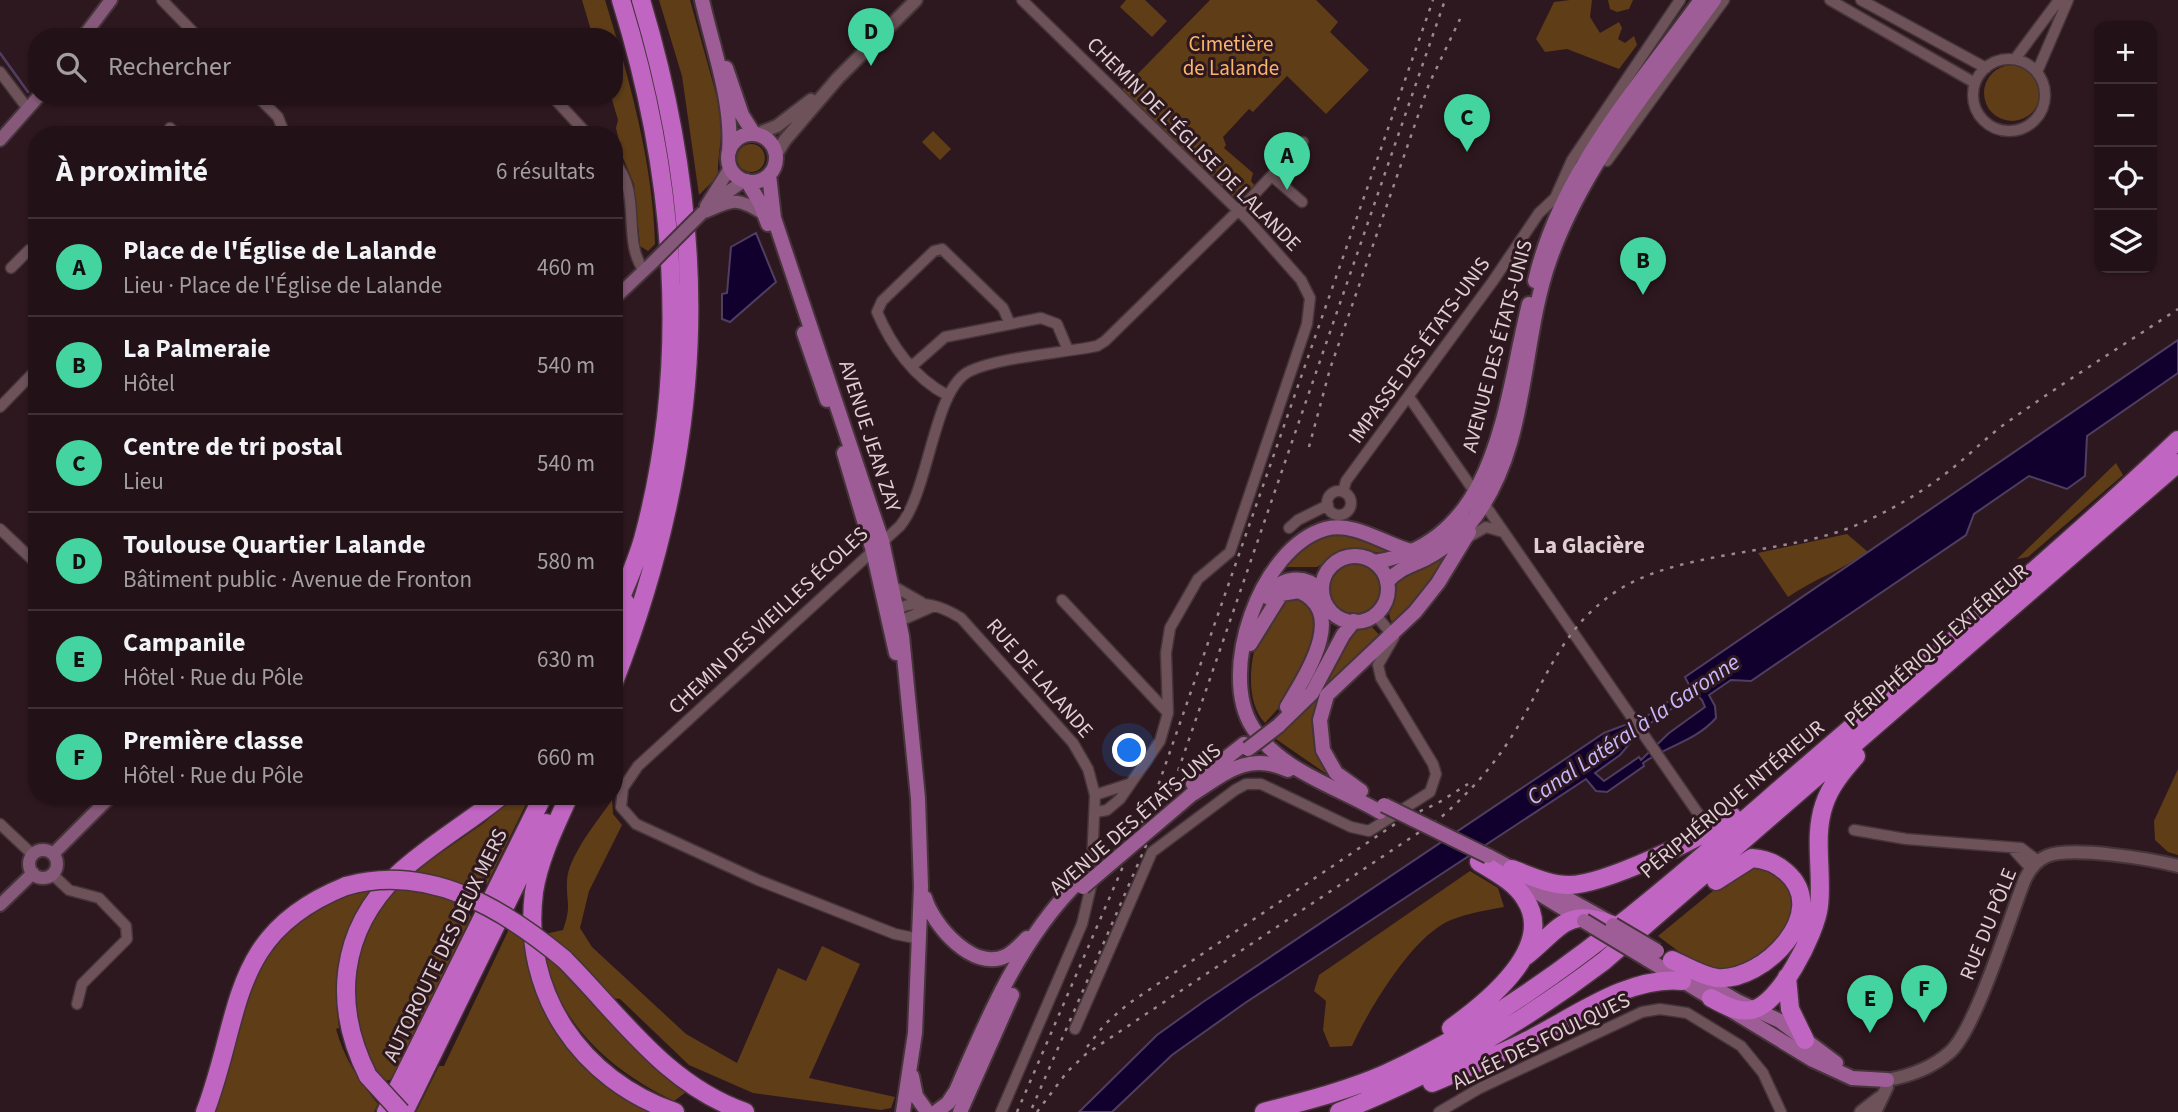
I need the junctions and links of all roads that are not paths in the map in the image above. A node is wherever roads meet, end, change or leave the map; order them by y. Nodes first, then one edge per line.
1 (111, 0) edge
2 (162, 0) edge
3 (621, 0) edge
4 (641, 0) edge
5 (916, 0) edge
6 (1022, 0) edge
7 (1680, 0) edge
8 (1701, 0) edge
9 (1714, 0) edge
10 (1724, 0) edge
11 (1830, 0) edge
12 (1861, 0) edge
13 (2059, 0) edge
14 (2068, 0) edge
15 (90, 28) edge
16 (189, 28) edge
17 (2015, 59) junction
18 (1986, 68) junction
19 (0, 72) edge
20 (2037, 72) junction
21 (838, 78) junction
22 (1975, 83) junction
23 (31, 105) edge
24 (266, 105) edge
25 (560, 105) edge
26 (28, 109) junction
27 (282, 126) edge
28 (580, 126) edge
29 (756, 134) junction
30 (0, 139) edge
31 (1303, 142) dead end
32 (729, 152) junction
33 (775, 156) junction
34 (730, 168) junction
35 (769, 175) junction
36 (623, 176) edge
37 (1272, 176) junction
38 (746, 181) junction
39 (1555, 198) junction
40 (1302, 202) dead end
41 (1237, 210) junction
42 (702, 213) junction
43 (764, 214) junction
44 (1563, 229) junction
45 (28, 251) edge
46 (647, 267) junction
47 (11, 268) dead end
48 (623, 290) edge
49 (1526, 315) junction
50 (1010, 324) junction
51 (1068, 350) junction
52 (912, 366) junction
53 (28, 378) edge
54 (947, 395) junction
55 (1409, 397) junction
56 (0, 407) edge
57 (2178, 440) edge
58 (2178, 463) edge
59 (1343, 492) junction
60 (1479, 497) junction
61 (1328, 505) junction
62 (1474, 518) junction
63 (1289, 528) dead end
64 (0, 529) edge
65 (1504, 532) junction
66 (1464, 540) junction
67 (643, 541) junction
68 (878, 546) junction
69 (1412, 551) junction
70 (28, 555) edge
71 (1375, 562) junction
72 (1327, 571) junction
73 (1272, 576) junction
74 (1387, 582) junction
75 (893, 586) junction
76 (623, 591) edge
77 (1322, 591) junction
78 (1062, 600) dead end
79 (921, 603) junction
80 (935, 606) junction
81 (623, 608) edge
82 (1332, 612) junction
83 (1375, 614) junction
84 (895, 615) junction
85 (1354, 621) junction
86 (1392, 635) junction
87 (1250, 644) junction
88 (623, 658) edge
89 (1287, 707) junction
90 (1168, 713) junction
91 (1890, 714) junction
92 (1275, 724) junction
93 (1130, 784) junction
94 (623, 788) edge
95 (1781, 788) junction
96 (1189, 793) junction
97 (1095, 795) junction
98 (101, 805) edge
99 (489, 805) edge
100 (539, 805) edge
101 (555, 805) edge
102 (565, 805) edge
103 (621, 805) edge
104 (1378, 805) junction
105 (1096, 812) junction
106 (1704, 822) dead end
107 (0, 824) edge
108 (1854, 830) dead end
109 (53, 854) junction
110 (33, 855) junction
111 (1483, 859) junction
112 (2034, 865) junction
113 (2178, 866) edge
114 (1512, 869) junction
115 (33, 873) junction
116 (52, 874) junction
117 (1081, 883) junction
118 (921, 887) junction
119 (0, 905) edge
120 (1665, 911) junction
121 (1049, 914) junction
122 (1587, 917) junction
123 (1613, 925) joint
124 (946, 934) junction
125 (920, 939) junction
126 (1526, 956) junction
127 (1659, 957) junction
128 (1787, 976) junction
129 (1682, 981) junction
130 (1711, 998) junction
131 (77, 1004) dead end
132 (1756, 1009) junction
133 (1075, 1029) dead end
134 (1805, 1040) junction
135 (439, 1042) junction
136 (911, 1066) junction
137 (1868, 1080) junction
138 (1887, 1080) junction
139 (1357, 1085) junction
140 (1397, 1088) junction
141 (1882, 1096) junction
142 (932, 1111) edge
143 (205, 1112) edge
144 (386, 1112) edge
145 (402, 1112) edge
146 (411, 1112) edge
147 (676, 1112) edge
148 (745, 1112) edge
149 (903, 1112) edge
150 (909, 1112) edge
151 (960, 1112) edge
152 (1001, 1112) edge
153 (1264, 1112) edge
154 (1339, 1112) edge
155 (1439, 1112) edge
156 (1781, 1112) edge
157 (1861, 1112) edge
158 (1875, 1112) edge

1 - 15 main road
2 - 16 street
3 - 67 highway
4 - 88 highway
5 - 21 street
6 - 41 street, CHEMIN DE L'ÉGLISE DE LALANDE
7 - 39 street
8 - 49 main road, AVENUE DES ÉTATS-UNIS
9 - 44 main road, AVENUE DES ÉTATS-UNIS
10 - 44 street, AVENUE DES ÉTATS-UNIS
11 - 22 street
12 - 18 street
13 - 17 street
14 - 20 street
17 - 18 street
17 - 20 street
18 - 22 street
19 - 26 street
20 - 22 street
21 - 29 street
21 - 33 street
23 - 26 main road
24 - 27 street
25 - 28 street
26 - 30 main road
29 - 32 main road
29 - 32 main road
29 - 33 main road
31 - 37 street, CHEMIN DES VIEILLES ÉCOLES
32 - 34 main road
33 - 35 main road
34 - 38 main road
34 - 42 main road
35 - 38 main road
35 - 68 main road, AVENUE JEAN ZAY
36 - 46 street
37 - 40 street
37 - 41 street, CHEMIN DES VIEILLES ÉCOLES
38 - 42 main road
38 - 43 main road, AVENUE JEAN ZAY
39 - 49 main road
39 - 55 street, IMPASSE DES ÉTATS-UNIS
41 - 51 street, CHEMIN DES VIEILLES ÉCOLES
41 - 90 street, CHEMIN DE L'ÉGLISE DE LALANDE
42 - 43 main road
42 - 46 main road, bridge
43 - 68 main road, AVENUE JEAN ZAY
44 - 60 main road, AVENUE DES ÉTATS-UNIS
45 - 47 street
46 - 48 main road
49 - 60 main road, AVENUE DES ÉTATS-UNIS
50 - 51 street
50 - 52 street
50 - 52 street
51 - 54 street, CHEMIN DES VIEILLES ÉCOLES
52 - 54 street
53 - 56 street
54 - 68 street, CHEMIN DES VIEILLES ÉCOLES
55 - 59 street, IMPASSE DES ÉTATS-UNIS
55 - 60 street
57 - 95 highway, PÉRIPHÉRIQUE INTÉRIEUR
58 - 91 highway, PÉRIPHÉRIQUE EXTÉRIEUR
59 - 61 street
59 - 61 street
60 - 62 main road, AVENUE DES ÉTATS-UNIS
60 - 65 street
60 - 69 main road, AVENUE DES ÉTATS-UNIS
61 - 63 street
62 - 66 main road
62 - 74 main road, AVENUE DES ÉTATS-UNIS
64 - 70 street
65 - 66 street
65 - 106 street
66 - 86 main road
67 - 76 highway
67 - 81 highway
68 - 75 main road, AVENUE JEAN ZAY
68 - 84 main road, AVENUE JEAN ZAY
68 - 94 street, CHEMIN DES VIEILLES ÉCOLES
69 - 71 main road, AVENUE DES ÉTATS-UNIS
69 - 73 main road
71 - 72 main road
71 - 74 main road
72 - 73 main road
72 - 77 main road
73 - 104 main road
74 - 83 main road
75 - 79 street, RUE DE LALANDE
75 - 84 main road, AVENUE JEAN ZAY
77 - 82 main road
77 - 87 main road
78 - 90 street
79 - 80 street, RUE DE LALANDE
79 - 84 street, RUE DE LALANDE
80 - 84 street
80 - 97 street, RUE DE LALANDE
82 - 85 main road
82 - 89 main road, AVENUE DES ÉTATS-UNIS
83 - 85 main road
83 - 86 street
84 - 118 main road, AVENUE JEAN ZAY
85 - 92 main road, AVENUE DES ÉTATS-UNIS
86 - 104 main road
86 - 133 street
87 - 89 main road, AVENUE DES ÉTATS-UNIS
87 - 104 main road
89 - 92 main road, AVENUE DES ÉTATS-UNIS
90 - 93 street, CHEMIN DE L'ÉGLISE DE LALANDE
91 - 120 highway, PÉRIPHÉRIQUE EXTÉRIEUR
91 - 128 highway
92 - 96 main road, AVENUE DES ÉTATS-UNIS, bridge
93 - 97 street
93 - 105 street, CHEMIN DE L'ÉGLISE DE LALANDE
95 - 114 highway
95 - 139 highway, PÉRIPHÉRIQUE INTÉRIEUR
96 - 104 main road
96 - 117 main road, AVENUE DES ÉTATS-UNIS
97 - 105 street, RUE DE LALANDE
98 - 109 main road
99 - 145 highway, bridge
100 - 144 highway, AUTOROUTE DES DEUX MERS
101 - 135 highway, AUTOROUTE DES DEUX MERS
102 - 147 highway
103 - 125 street, CHEMIN DES VIEILLES ÉCOLES
104 - 111 main road
105 - 152 street, RUE DE LALANDE
107 - 110 street
108 - 112 street
109 - 110 main road
109 - 116 main road
110 - 115 main road
111 - 114 main road
111 - 122 main road
111 - 126 highway
112 - 113 street
112 - 138 street, RUE DU PÔLE
114 - 122 main road
115 - 116 main road
115 - 119 main road
116 - 131 street
117 - 121 main road, AVENUE DES ÉTATS-UNIS
117 - 151 main road, AVENUE DES ÉTATS-UNIS
118 - 124 main road
118 - 125 main road, AVENUE JEAN ZAY
120 - 127 highway
120 - 140 highway, PÉRIPHÉRIQUE EXTÉRIEUR
121 - 124 main road
121 - 142 main road, AVENUE DES ÉTATS-UNIS
122 - 123 highway
122 - 126 highway
122 - 127 main road, bridge
123 - 127 main road, bridge
124 - 125 main road
125 - 136 main road, AVENUE JEAN ZAY
126 - 139 highway
127 - 129 main road
127 - 132 main road
128 - 132 highway
128 - 134 highway
129 - 130 main road
129 - 140 highway
130 - 132 highway
130 - 137 main road
132 - 134 main road
134 - 137 main road
135 - 145 highway, AUTOROUTE DES DEUX MERS
135 - 146 highway
136 - 142 main road, AVENUE JEAN ZAY
136 - 149 main road, AVENUE JEAN ZAY
137 - 138 main road
138 - 141 street
139 - 153 highway, PÉRIPHÉRIQUE INTÉRIEUR
140 - 154 highway, PÉRIPHÉRIQUE EXTÉRIEUR
141 - 157 street
141 - 158 street
142 - 150 main road
143 - 148 highway, bridge
155 - 156 street, ALLÉE DES FOULQUES

